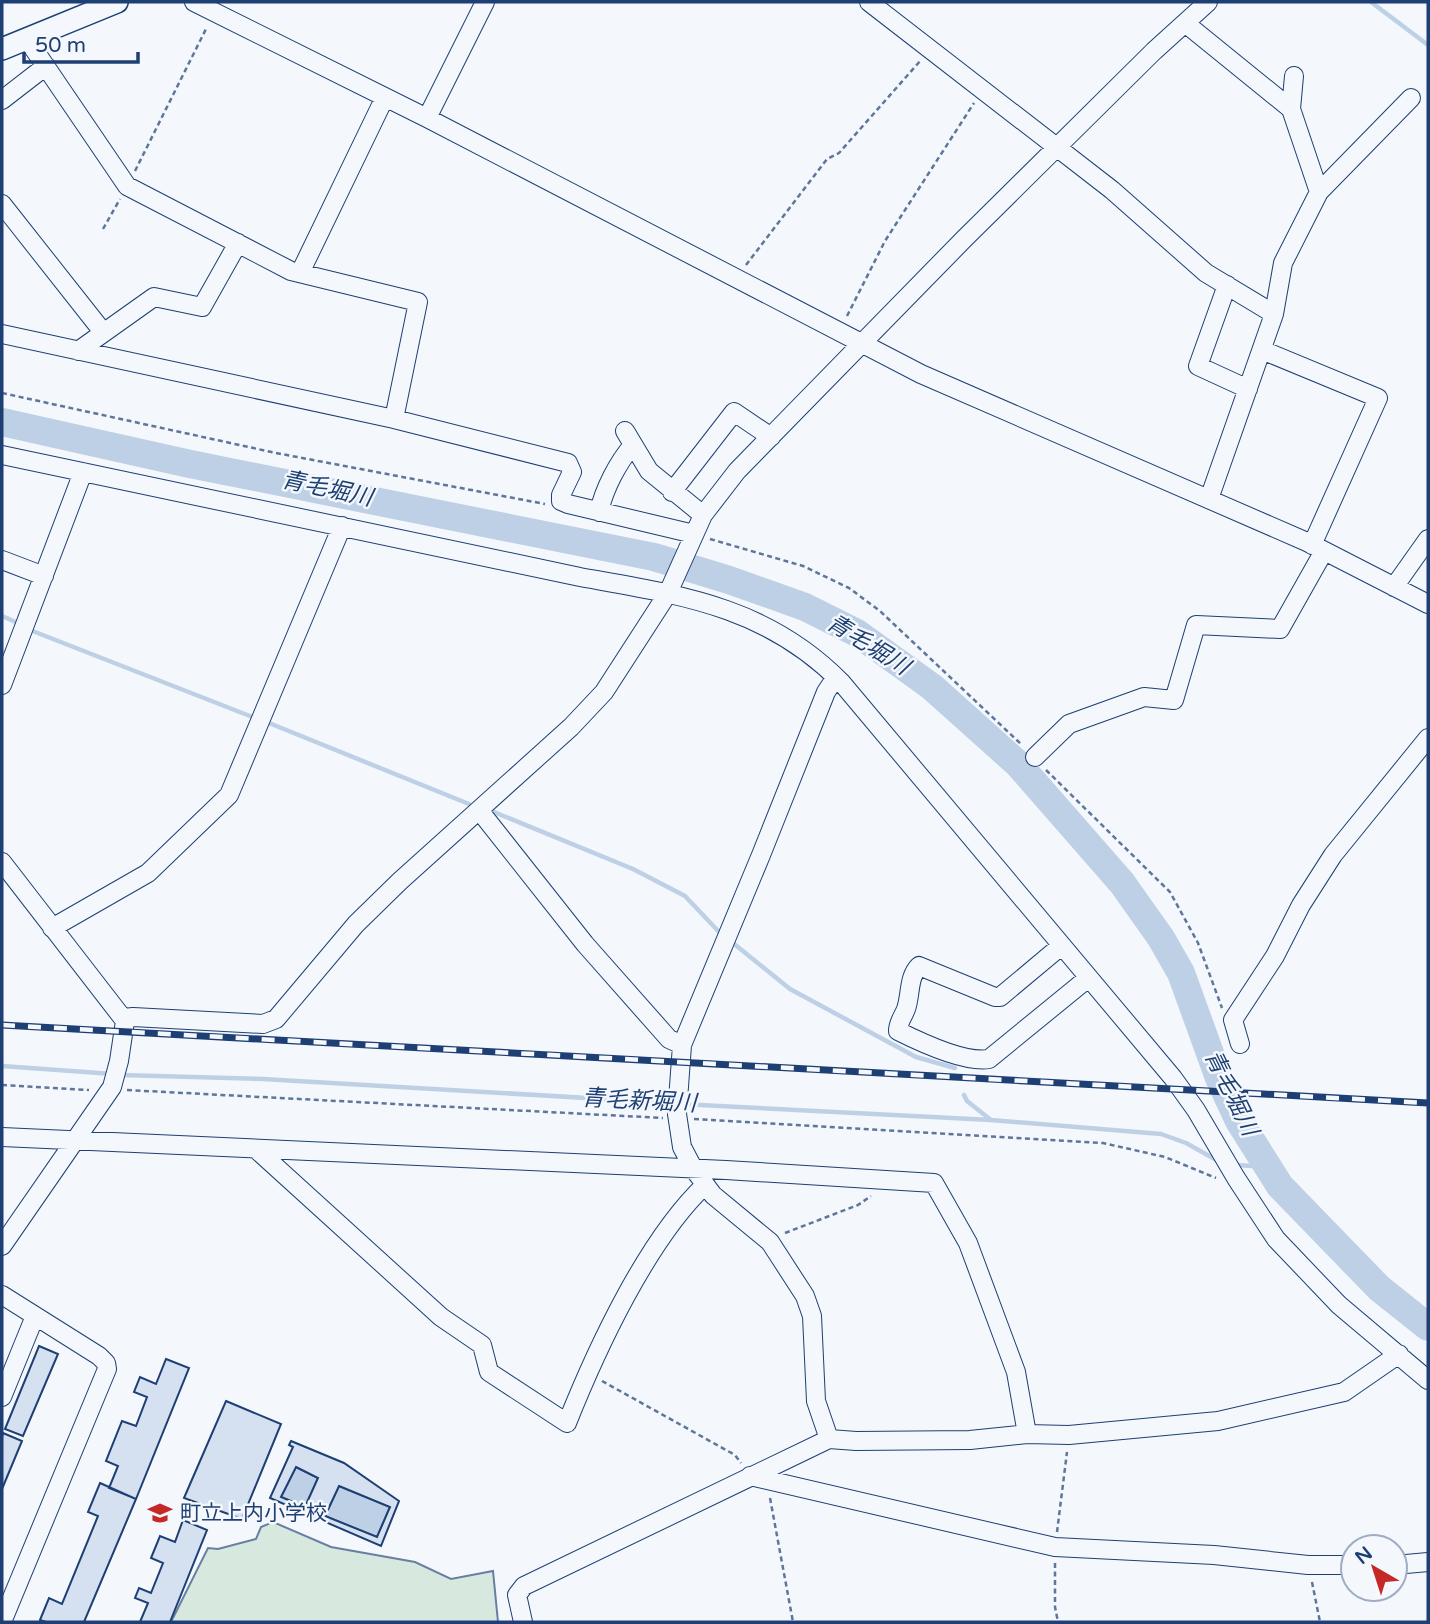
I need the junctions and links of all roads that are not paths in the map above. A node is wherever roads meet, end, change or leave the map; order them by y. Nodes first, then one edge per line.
1 (117, 2) edge
2 (194, 2) edge
3 (485, 2) edge
4 (869, 2) edge
5 (1208, 2) edge
6 (1185, 23) junction
7 (27, 39) junction
8 (2, 49) edge
9 (46, 66) junction
10 (1294, 76) dead end
11 (385, 97) junction
12 (1411, 98) dead end
13 (2, 100) edge
14 (1291, 109) junction
15 (427, 118) junction
16 (1058, 147) junction
17 (1320, 192) junction
18 (2, 204) edge
19 (238, 243) junction
20 (300, 273) junction
21 (1227, 285) junction
22 (1274, 314) junction
23 (103, 332) junction
24 (2, 334) edge
25 (863, 344) junction
26 (1262, 349) junction
27 (78, 351) junction
28 (1248, 389) junction
29 (394, 419) junction
30 (771, 437) junction
31 (2, 455) edge
32 (83, 472) junction
33 (666, 487) junction
34 (1209, 499) junction
35 (598, 512) junction
36 (703, 515) junction
37 (342, 526) junction
38 (1428, 539) edge
39 (691, 540) junction
40 (1318, 548) junction
41 (2, 560) edge
42 (44, 576) junction
43 (671, 587) junction
44 (1394, 587) junction
45 (1428, 604) edge
46 (836, 677) junction
47 (2, 685) edge
48 (1428, 738) edge
49 (1035, 757) road end
50 (479, 810) junction
51 (2, 862) edge
52 (52, 928) junction
53 (1061, 946) junction
54 (1087, 979) junction
55 (124, 1022) junction
56 (1240, 1044) dead end
57 (682, 1045) junction
58 (2, 1137) edge
59 (75, 1141) junction
60 (256, 1149) junction
61 (693, 1168) junction
62 (705, 1185) junction
63 (2, 1246) edge
64 (2, 1295) edge
65 (35, 1316) junction
66 (1399, 1354) junction
67 (1428, 1380) edge
68 (2, 1397) edge
69 (1027, 1434) junction
70 (829, 1439) junction
71 (758, 1478) junction
72 (1428, 1562) edge
73 (1409, 1564) edge
74 (1339, 1565) edge
75 (2, 1622) edge
76 (523, 1622) edge

1 - 7 main road
2 - 11 street
3 - 15 street
4 - 16 street
5 - 6 street
6 - 14 street
6 - 16 street
7 - 8 main road
7 - 9 street
9 - 13 street
9 - 19 street
10 - 14 street
11 - 15 street
11 - 20 street
12 - 17 street
14 - 17 street
15 - 25 street
16 - 21 street
16 - 25 street
17 - 22 street
18 - 23 street
19 - 20 street
19 - 23 street
20 - 29 street
21 - 22 street
21 - 28 street
22 - 26 street
23 - 27 street
24 - 27 street
25 - 30 street
25 - 34 street
26 - 28 street
26 - 40 street
27 - 29 street
28 - 34 street
29 - 35 street
30 - 33 street
30 - 36 street
31 - 32 street
32 - 37 street
32 - 42 street
33 - 35 street
33 - 36 street
34 - 40 street
35 - 39 street
36 - 39 street
37 - 43 street
37 - 52 street
38 - 44 street
39 - 43 street
40 - 44 street
40 - 49 street
41 - 42 street
42 - 47 street
43 - 46 street
43 - 50 street
44 - 45 street
46 - 53 street
46 - 57 street
48 - 56 street
50 - 55 street
50 - 57 street
51 - 52 street
52 - 55 street
53 - 54 street
53 - 54 street
54 - 66 street
55 - 59 street
57 - 61 street
58 - 59 street
59 - 60 street
59 - 63 street
60 - 61 street
60 - 62 street
61 - 62 street
61 - 69 street
62 - 70 street
64 - 65 street
65 - 68 street
65 - 75 street
66 - 67 street
66 - 69 street
69 - 70 street
70 - 71 street
71 - 74 street
71 - 76 street
72 - 73 street

